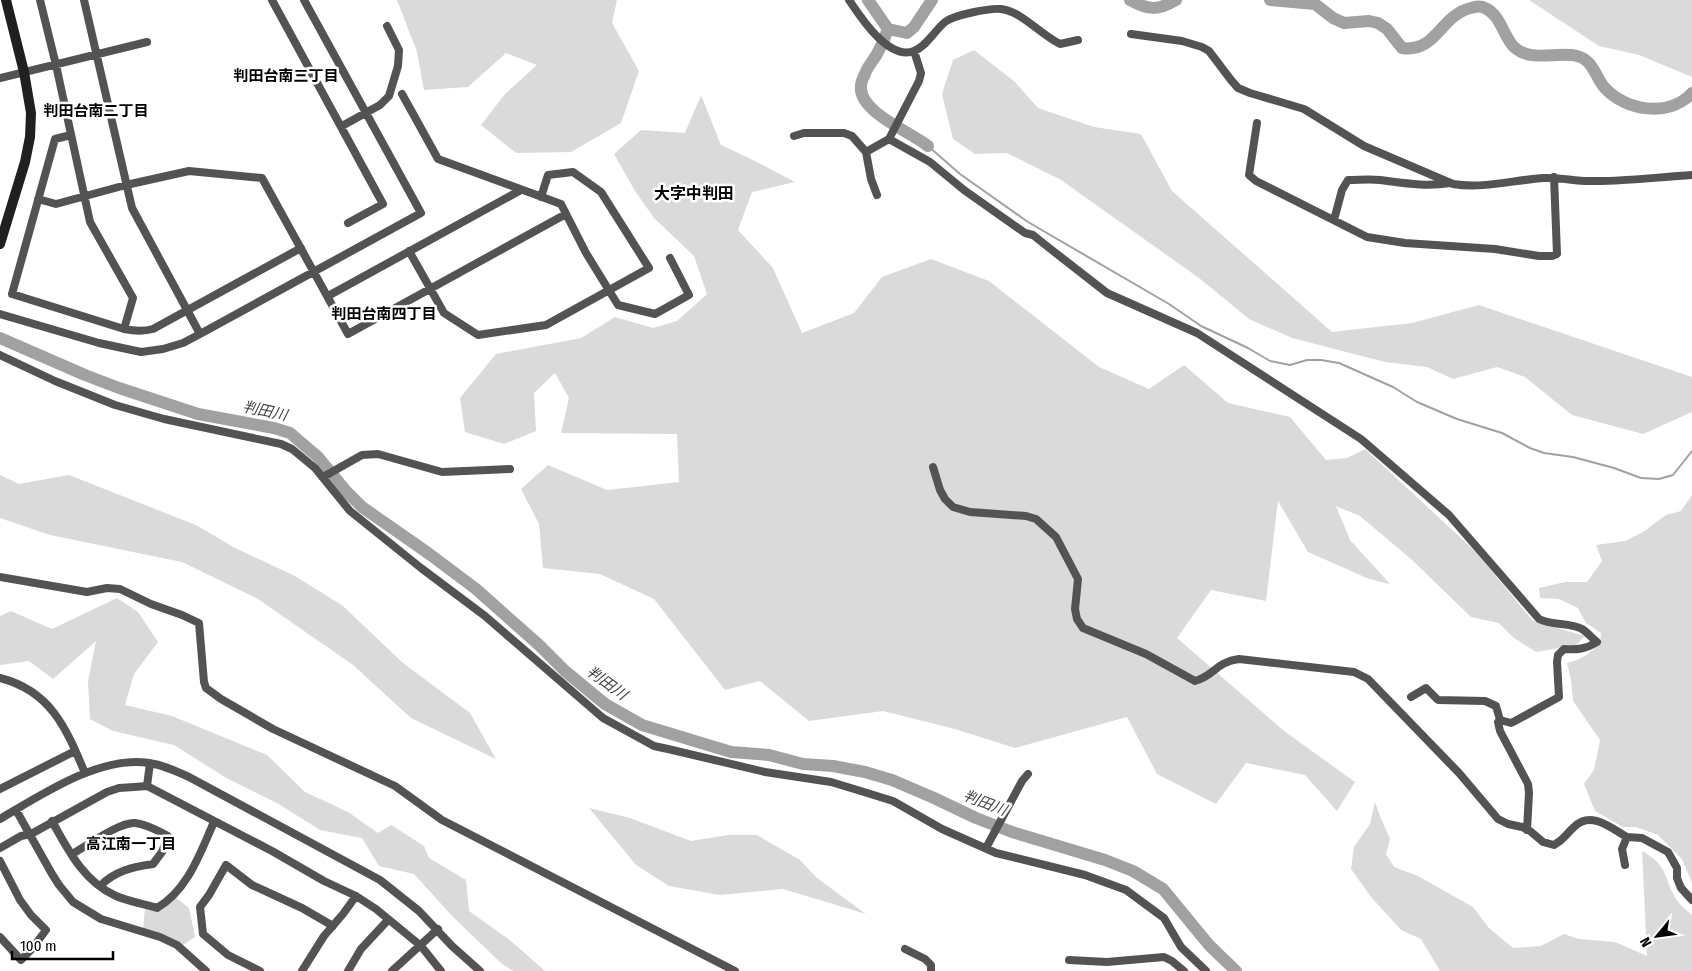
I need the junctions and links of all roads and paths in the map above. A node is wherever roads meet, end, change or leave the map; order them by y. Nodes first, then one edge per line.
1 (6, 0) edge
2 (40, 0) edge
3 (84, 0) edge
4 (272, 0) edge
5 (304, 0) edge
6 (850, 0) edge
7 (387, 26) dead end
8 (1131, 34) dead end
9 (1078, 40) dead end
10 (147, 42) dead end
11 (914, 51) junction
12 (98, 54) junction
13 (56, 64) junction
14 (24, 72) junction
15 (0, 78) edge
16 (402, 94) dead end
17 (365, 113) junction
18 (1257, 123) dead end
19 (342, 126) junction
20 (71, 135) junction
21 (794, 136) dead end
22 (889, 139) junction
23 (866, 152) junction
24 (1692, 175) edge
25 (1554, 177) junction
26 (1451, 183) junction
27 (126, 185) junction
28 (521, 190) junction
29 (877, 195) dead end
30 (85, 196) junction
31 (541, 197) junction
32 (38, 199) junction
33 (566, 214) junction
34 (1334, 220) junction
35 (348, 223) dead end
36 (0, 244) edge
37 (301, 248) junction
38 (410, 251) junction
39 (670, 258) dead end
40 (315, 272) junction
41 (430, 289) junction
42 (608, 290) junction
43 (328, 296) junction
44 (187, 310) junction
45 (0, 314) edge
46 (124, 329) junction
47 (200, 334) junction
48 (0, 355) edge
49 (933, 467) dead end
50 (510, 469) dead end
51 (324, 476) junction
52 (0, 577) edge
53 (0, 678) edge
54 (1411, 697) dead end
55 (1500, 720) junction
56 (75, 751) junction
57 (150, 763) junction
58 (85, 772) junction
59 (1028, 774) dead end
60 (146, 786) junction
61 (0, 790) edge
62 (16, 810) junction
63 (0, 819) edge
64 (52, 821) junction
65 (214, 822) junction
66 (1527, 830) junction
67 (31, 834) junction
68 (1627, 837) junction
69 (0, 848) edge
70 (986, 848) junction
71 (72, 854) junction
72 (0, 861) edge
73 (1625, 865) dead end
74 (100, 886) junction
75 (356, 896) junction
76 (1692, 900) edge
77 (388, 920) junction
78 (333, 926) junction
79 (438, 929) junction
80 (0, 937) edge
81 (421, 946) junction
82 (905, 949) dead end
83 (1069, 960) dead end
84 (206, 971) edge
85 (260, 971) edge
86 (302, 971) edge
87 (348, 971) edge
88 (392, 971) edge
89 (441, 971) edge
90 (480, 971) edge
91 (735, 971) edge
92 (931, 971) edge
93 (1184, 971) edge
94 (1206, 971) edge

1 - 14 street
2 - 13 street
3 - 12 street
4 - 19 street
5 - 17 street
6 - 11 street
7 - 17 street
8 - 26 street
9 - 11 street
10 - 12 street
11 - 22 street
12 - 13 street
12 - 27 street
13 - 14 street
13 - 20 street
14 - 15 street
14 - 36 street
16 - 28 street
17 - 19 street
17 - 40 street
18 - 34 street
19 - 35 street
20 - 30 street
20 - 32 street
21 - 23 street
22 - 23 street
22 - 55 street
23 - 29 street
24 - 25 street
25 - 26 street
25 - 34 street
26 - 34 street
27 - 30 street
27 - 37 street
27 - 44 street
28 - 31 street
28 - 38 street
30 - 32 street
30 - 46 street
31 - 33 street
31 - 42 street
32 - 46 street
33 - 41 street
33 - 42 street
37 - 40 street
37 - 44 street
38 - 41 street
38 - 43 street
39 - 42 street
40 - 43 street
40 - 47 street
41 - 42 street
41 - 43 street
44 - 46 street
44 - 47 street
45 - 47 street
48 - 51 street
49 - 66 street
50 - 51 street
51 - 70 street
52 - 91 street
53 - 56 street
54 - 55 street
55 - 66 street
56 - 58 street
56 - 61 street
57 - 58 street
57 - 60 street
57 - 79 street
58 - 62 street
59 - 70 street
60 - 64 street
60 - 65 street
62 - 63 street
62 - 67 street
64 - 67 street
64 - 71 street
65 - 74 street
65 - 75 street
66 - 68 street
67 - 69 street
67 - 84 street
68 - 73 street
68 - 76 street
70 - 94 street
71 - 74 street
71 - 74 street
72 - 80 street
75 - 77 street
75 - 78 street
77 - 81 street
77 - 87 street
78 - 85 street
78 - 86 street
79 - 81 street
79 - 90 street
81 - 88 street
81 - 89 street
82 - 92 street
83 - 93 street

